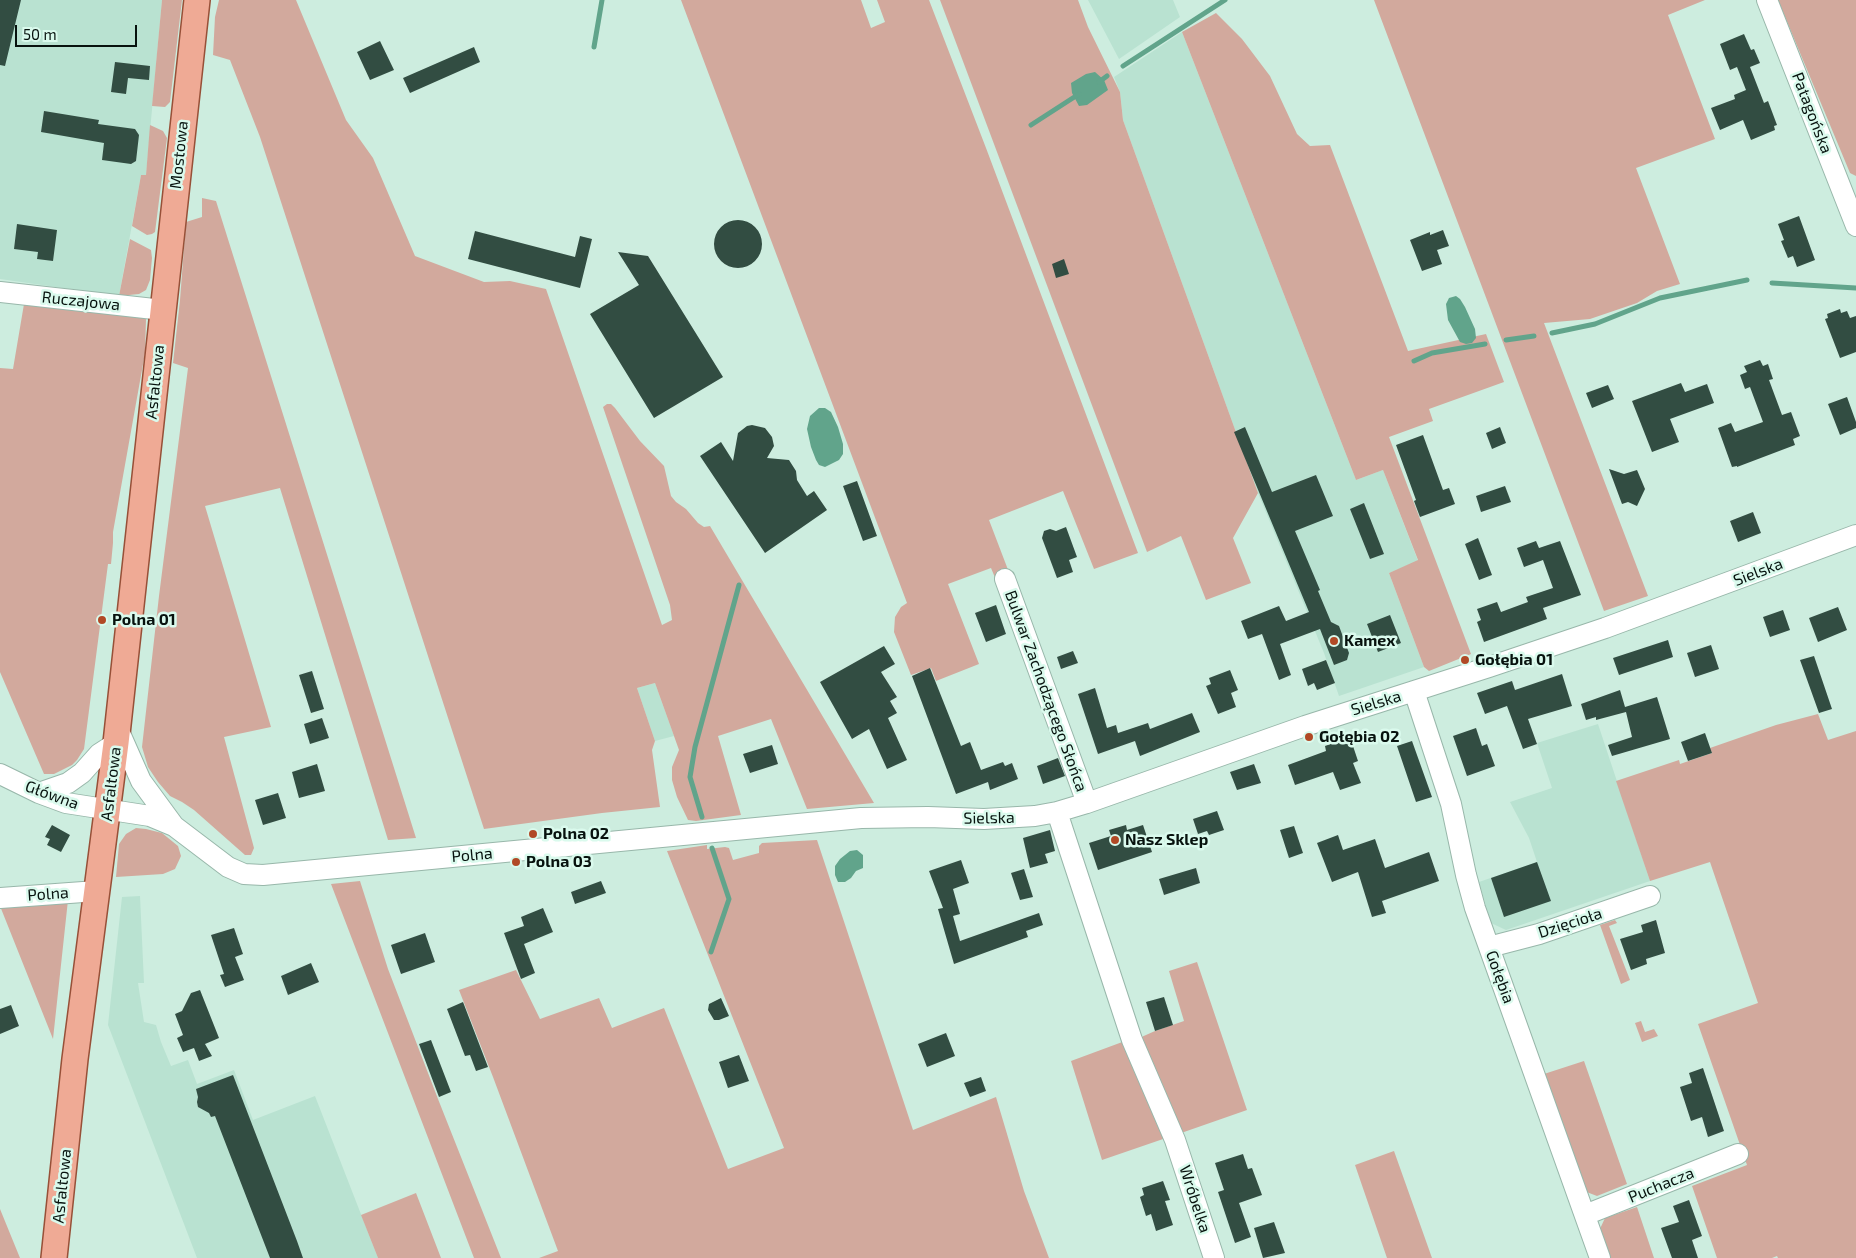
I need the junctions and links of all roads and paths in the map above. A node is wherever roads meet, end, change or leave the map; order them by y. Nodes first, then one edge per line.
1 (197, 0) edge
2 (1767, 0) edge
3 (1856, 226) edge
4 (0, 292) edge
5 (163, 310) junction
6 (1856, 534) edge
7 (1005, 578) dead end
8 (1414, 692) junction
9 (117, 736) junction
10 (0, 774) edge
11 (39, 793) junction
12 (1087, 803) junction
13 (107, 811) junction
14 (1057, 812) junction
15 (885, 817) joint
16 (174, 826) junction
17 (96, 890) junction
18 (1650, 896) dead end
19 (0, 898) edge
20 (1489, 947) junction
21 (1738, 1154) dead end
22 (1585, 1215) junction
23 (54, 1258) edge
24 (1214, 1258) edge
25 (1600, 1258) edge

1 - 5 main road, Mostowa
2 - 3 street, Patagońska
4 - 5 street, Ruczajowa
5 - 9 main road, Asfaltowa
6 - 8 street, Sielska
7 - 12 street, Bulwar Zachodzącego Słońca
8 - 12 street, Sielska
8 - 20 street, Gołębia
9 - 11 street
9 - 13 main road, Asfaltowa
9 - 16 street
10 - 11 street, Główna
11 - 13 street, Główna
12 - 14 street, Sielska
13 - 16 street, Polna
13 - 17 main road, Asfaltowa
14 - 15 street, Sielska
14 - 24 street, Wróbelka
15 - 16 street, Polna
17 - 19 street, Polna
17 - 23 main road, Asfaltowa
18 - 20 street, Dzięcioła
20 - 22 street, Gołębia
21 - 22 street, Puchacza
22 - 25 street, Gołębia

